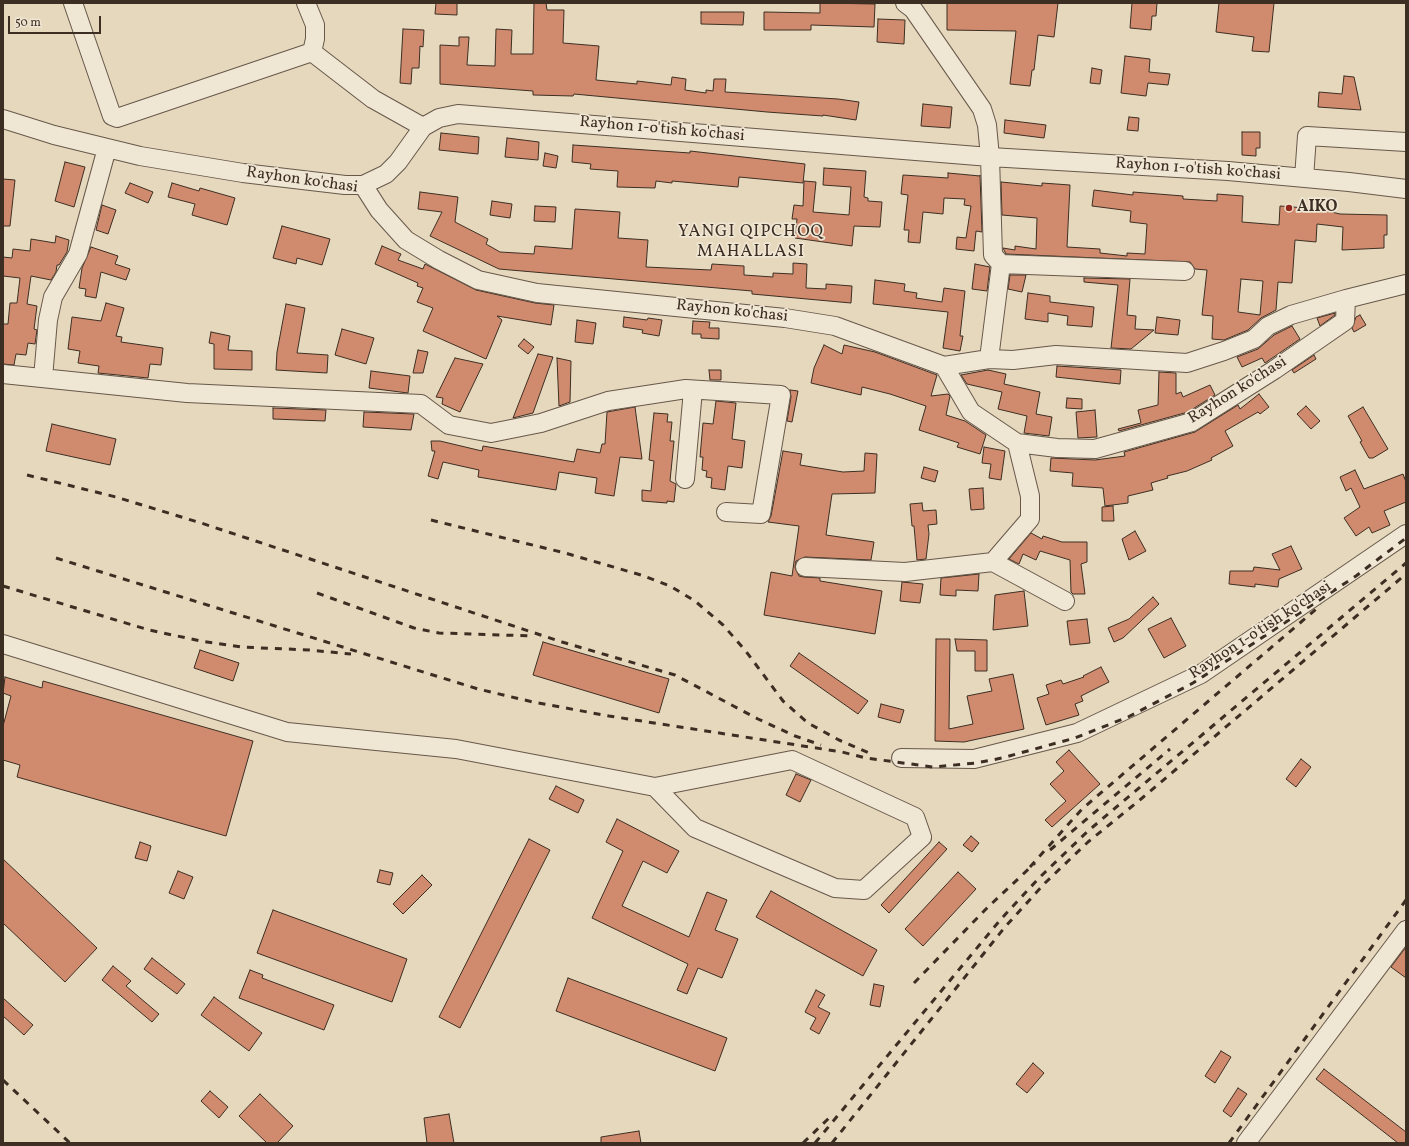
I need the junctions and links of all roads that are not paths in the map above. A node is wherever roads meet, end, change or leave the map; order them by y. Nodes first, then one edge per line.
1 (73, 3) edge
2 (306, 3) edge
3 (905, 3) edge
4 (312, 52) junction
5 (3, 119) edge
6 (423, 127) junction
7 (1406, 142) edge
8 (107, 148) junction
9 (990, 157) junction
10 (1304, 178) junction
11 (363, 185) junction
12 (1406, 189) edge
13 (1001, 264) junction
14 (1186, 271) dead end
15 (1406, 284) edge
16 (1346, 299) junction
17 (989, 359) junction
18 (944, 366) junction
19 (3, 374) edge
20 (43, 378) junction
21 (693, 390) junction
22 (1017, 443) junction
23 (685, 479) dead end
24 (726, 512) dead end
25 (1406, 534) edge
26 (993, 562) junction
27 (805, 567) dead end
28 (1065, 601) dead end
29 (3, 644) edge
30 (901, 758) dead end
31 (655, 787) junction
32 (1406, 930) edge
33 (1246, 1143) edge

1 - 4 street
2 - 4 street
3 - 9 street
4 - 6 street
5 - 8 street, Rayhon ko'chasi
6 - 9 street, Rayhon 1-o'tish ko'chasi
6 - 11 street, Rayhon 1-o'tish ko'chasi
7 - 10 street
8 - 11 street, Rayhon ko'chasi
8 - 20 street
9 - 10 street, Rayhon 1-o'tish ko'chasi
9 - 13 street
10 - 12 street, Rayhon 1-o'tish ko'chasi
11 - 18 street, Rayhon ko'chasi
13 - 14 street
13 - 17 street
15 - 16 street
16 - 17 street
16 - 22 street, Rayhon ko'chasi
17 - 18 street
18 - 22 street, Rayhon ko'chasi
19 - 20 street
20 - 21 street
21 - 23 street
21 - 24 street
22 - 26 street
25 - 30 street, Rayhon 1-o'tish ko'chasi
26 - 27 street
26 - 28 street
29 - 31 street
31 - 31 street
32 - 33 street

